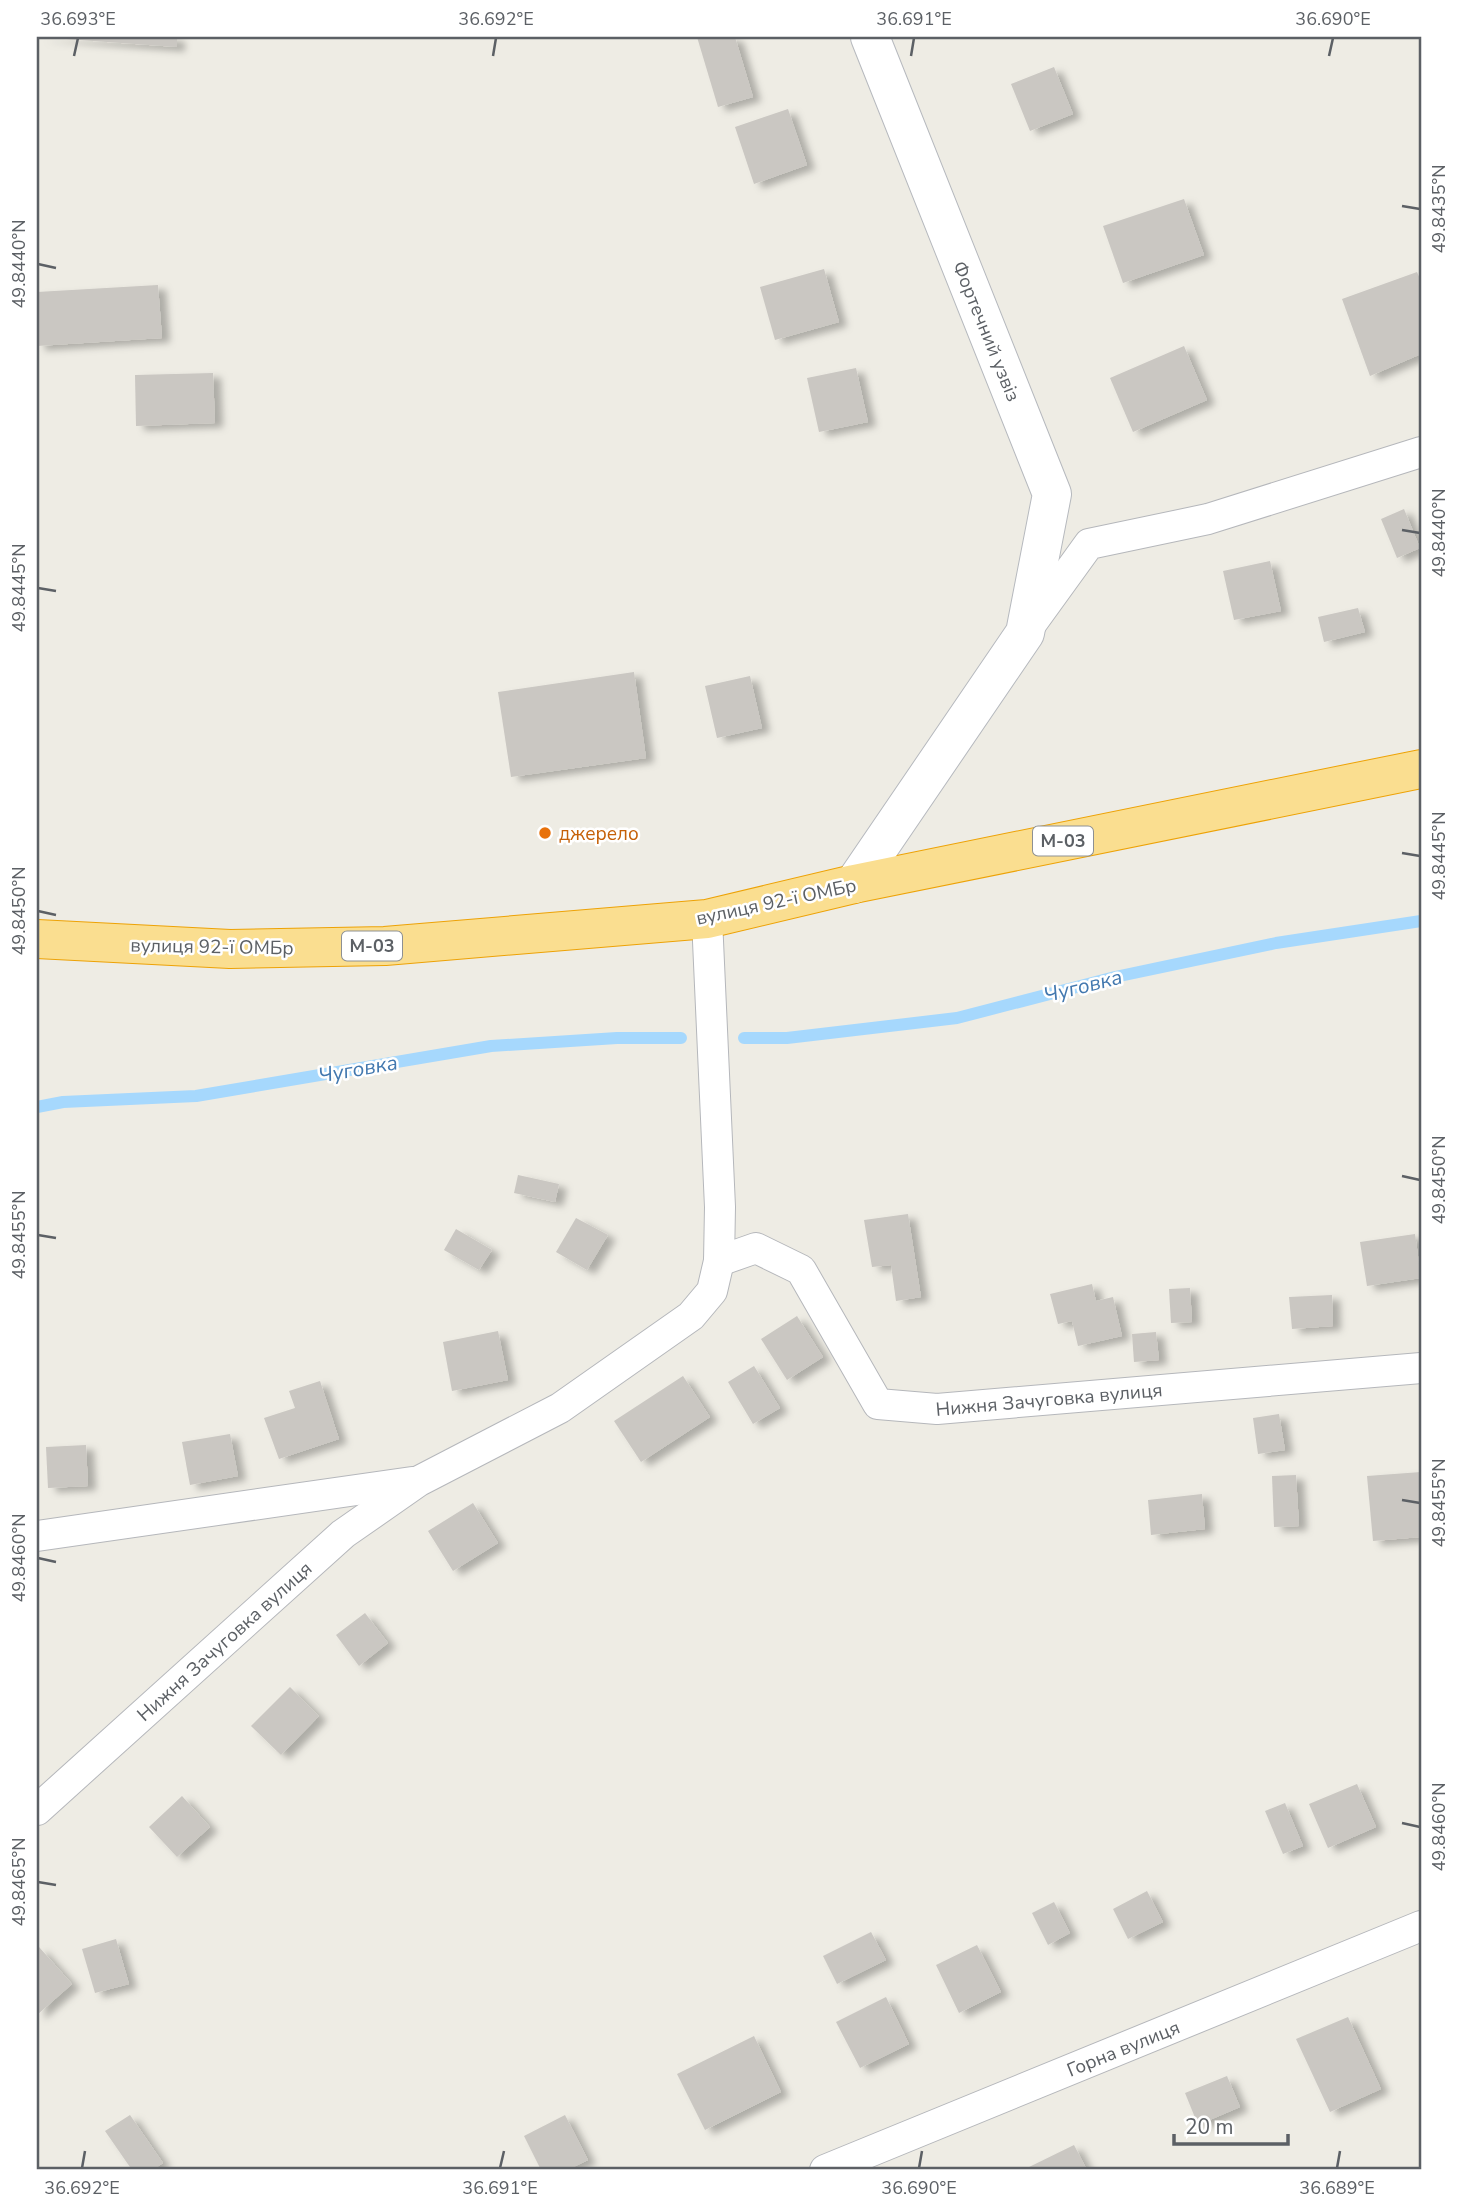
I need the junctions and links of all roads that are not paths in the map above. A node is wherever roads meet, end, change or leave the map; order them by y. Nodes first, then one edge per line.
1 (870, 37) edge
2 (1421, 452) edge
3 (1025, 633) junction
4 (1421, 769) edge
5 (854, 884) junction
6 (707, 919) junction
7 (37, 939) edge
8 (719, 1261) junction
9 (1421, 1368) edge
10 (419, 1481) junction
11 (37, 1536) edge
12 (37, 1810) edge
13 (1421, 1926) edge
14 (825, 2170) edge

1 - 3 street, Фортечний узвіз
2 - 3 street, Фортечний узвіз
3 - 5 street, Фортечний узвіз
4 - 5 highway, вулиця 92-ї ОМБр / М-03
5 - 6 highway, вулиця 92-ї ОМБр / М-03
6 - 7 highway, вулиця 92-ї ОМБр / М-03
6 - 8 street, Нижня Зачуговка вулиця
8 - 9 street, Нижня Зачуговка вулиця
8 - 10 street, Нижня Зачуговка вулиця
10 - 11 street, Нижня Зачуговка вулиця
10 - 12 street, Нижня Зачуговка вулиця
13 - 14 street, Горна вулиця

